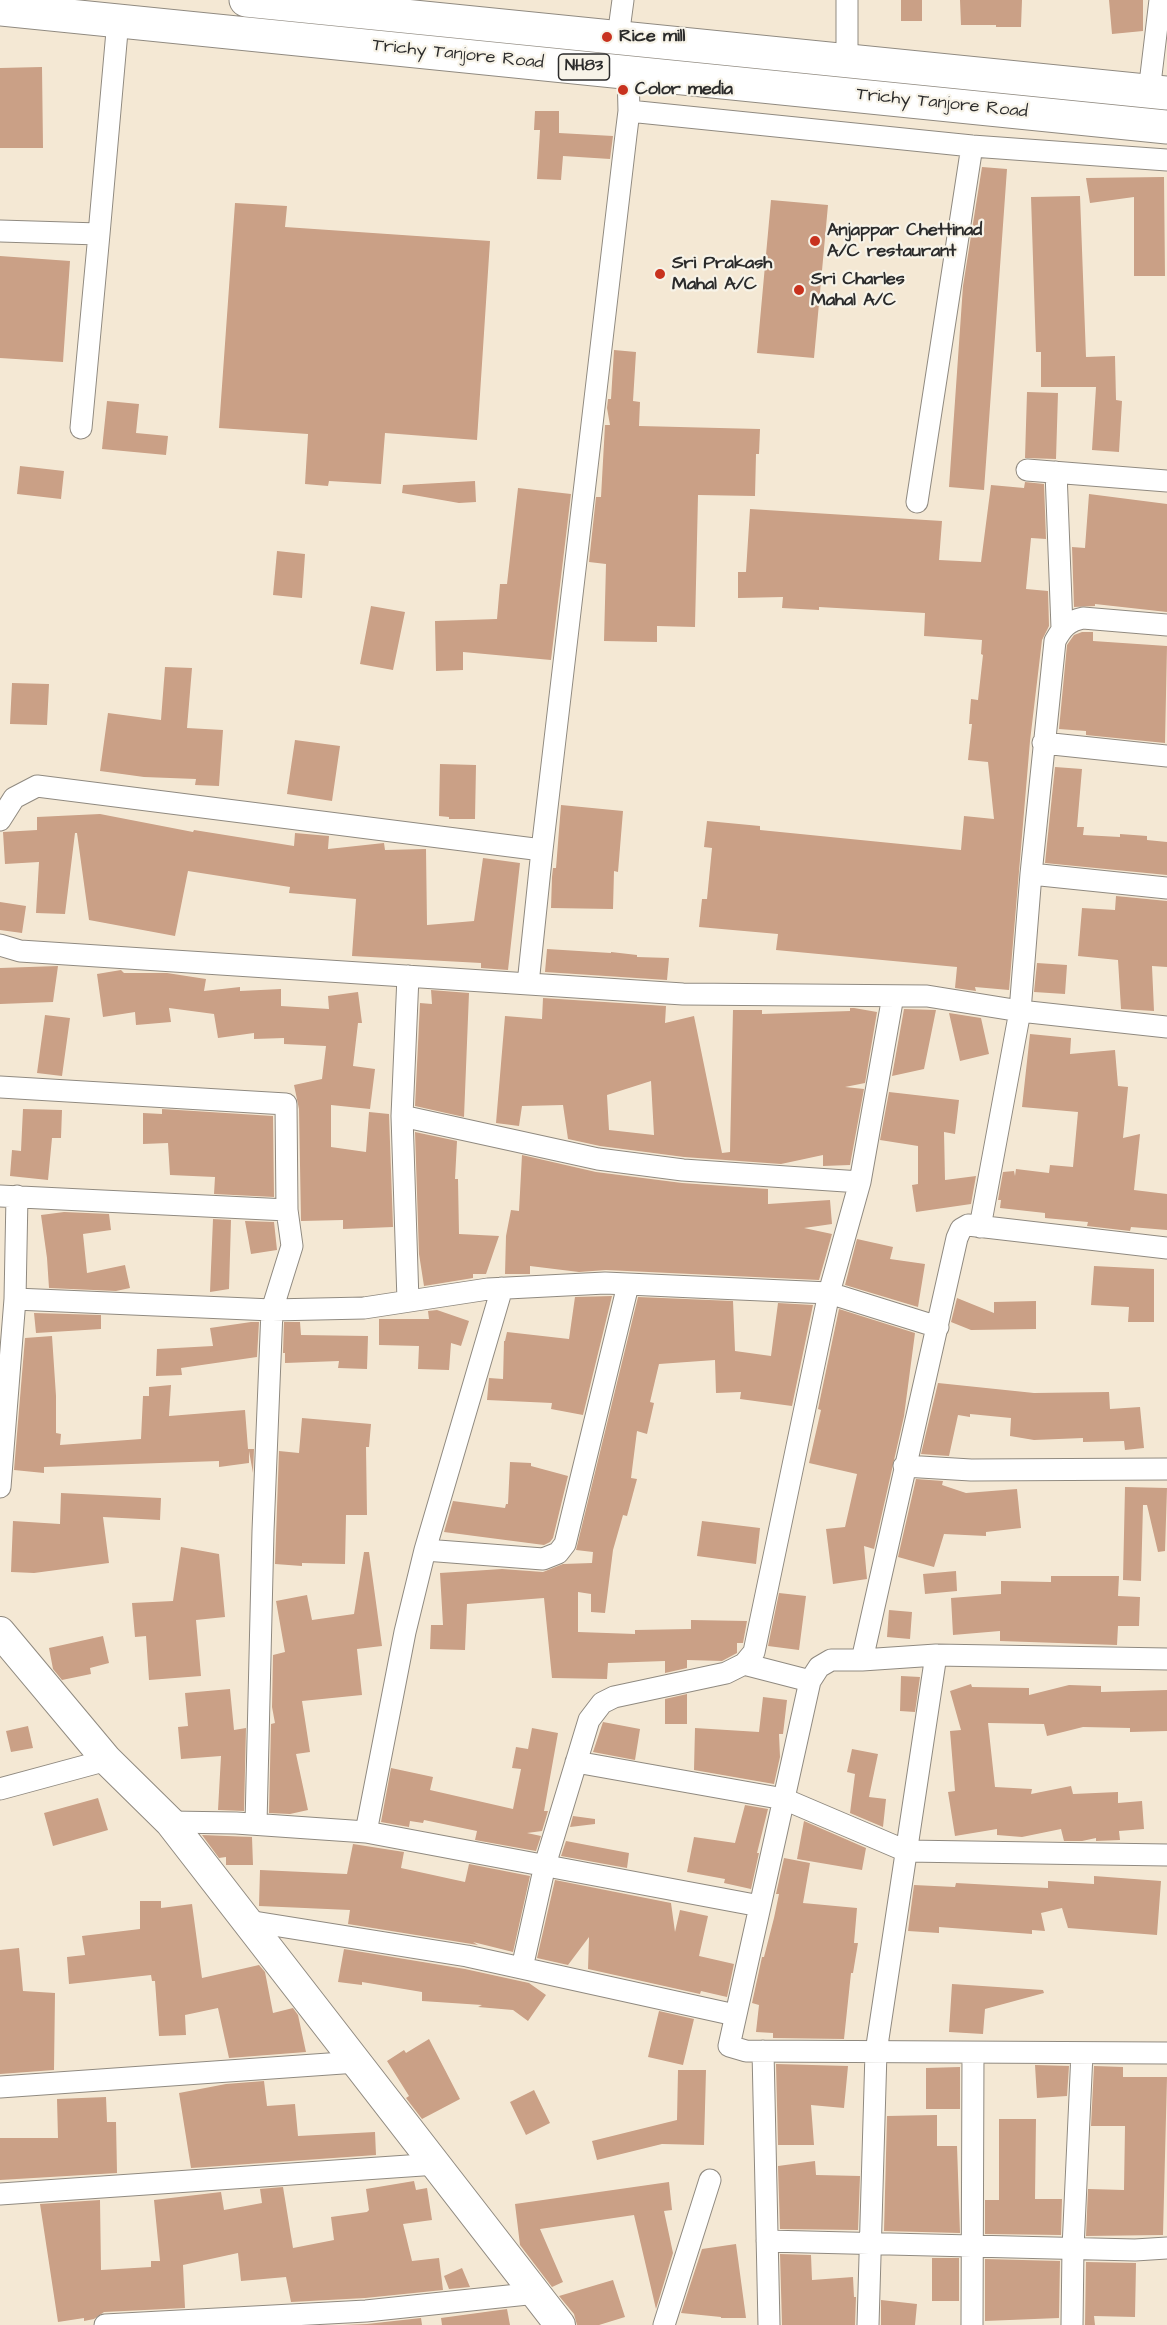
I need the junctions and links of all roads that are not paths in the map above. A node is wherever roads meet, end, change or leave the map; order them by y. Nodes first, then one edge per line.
1 (246, 0) edge
2 (623, 0) edge
3 (848, 0) edge
4 (1160, 0) edge
5 (337, 5) edge
6 (0, 9) edge
7 (118, 20) junction
8 (618, 37) junction
9 (847, 61) junction
10 (628, 72) junction
11 (1158, 92) edge
12 (629, 111) junction
13 (1167, 127) edge
14 (972, 146) junction
15 (1167, 160) edge
16 (0, 231) edge
17 (99, 234) junction
18 (81, 428) dead end
19 (1027, 470) dead end
20 (1056, 472) junction
21 (1167, 481) edge
22 (917, 502) dead end
23 (1167, 625) edge
24 (1062, 628) junction
25 (1043, 743) junction
26 (1167, 756) edge
27 (0, 820) edge
28 (542, 850) junction
29 (1031, 874) junction
30 (1167, 888) edge
31 (0, 945) edge
32 (408, 976) junction
33 (528, 984) junction
34 (893, 996) junction
35 (1020, 1011) junction
36 (1167, 1027) edge
37 (0, 1087) edge
38 (402, 1116) junction
39 (860, 1182) junction
40 (8, 1196) edge
41 (287, 1210) junction
42 (980, 1227) junction
43 (1167, 1248) edge
44 (628, 1284) junction
45 (502, 1288) junction
46 (829, 1293) junction
47 (15, 1299) junction
48 (408, 1301) junction
49 (272, 1310) junction
50 (938, 1327) junction
51 (904, 1466) junction
52 (1167, 1469) edge
53 (0, 1487) edge
54 (425, 1550) junction
55 (0, 1632) edge
56 (936, 1656) junction
57 (1167, 1659) edge
58 (862, 1660) junction
59 (744, 1664) junction
60 (810, 1681) junction
61 (107, 1760) junction
62 (576, 1762) junction
63 (0, 1789) edge
64 (784, 1799) junction
65 (170, 1822) junction
66 (256, 1824) junction
67 (366, 1832) junction
68 (906, 1851) junction
69 (1167, 1855) edge
70 (545, 1865) junction
71 (760, 1906) junction
72 (248, 1921) junction
73 (522, 1968) junction
74 (735, 2014) junction
75 (763, 2051) junction
76 (876, 2052) junction
77 (973, 2053) junction
78 (1167, 2053) edge
79 (1082, 2054) junction
80 (357, 2062) junction
81 (0, 2087) edge
82 (437, 2164) junction
83 (710, 2180) dead end
84 (0, 2194) edge
85 (767, 2241) junction
86 (871, 2244) junction
87 (972, 2246) junction
88 (1073, 2248) junction
89 (1167, 2248) edge
90 (537, 2293) junction
91 (105, 2325) edge
92 (560, 2325) edge
93 (664, 2325) edge
94 (769, 2325) edge
95 (868, 2325) edge
96 (972, 2325) edge
97 (1072, 2325) edge

1 - 5 highway, Trichy Tanjore Road / NH83
2 - 8 street
3 - 9 street
4 - 11 street
5 - 8 highway, Trichy Tanjore Road / NH83
6 - 7 highway, Trichy Tanjore Road / NH83
7 - 10 highway, Trichy Tanjore Road / NH83
7 - 17 street
8 - 9 highway, Trichy Tanjore Road / NH83
9 - 11 highway, Trichy Tanjore Road / NH83
10 - 12 street
10 - 13 highway, Trichy Tanjore Road / NH83
12 - 14 street
12 - 28 street
14 - 15 street
14 - 22 street
16 - 17 street
17 - 18 street
19 - 20 street
20 - 21 street
20 - 24 street
23 - 24 street
24 - 25 street
25 - 26 street
25 - 29 street
27 - 28 street
28 - 33 street
29 - 30 street
29 - 35 street
31 - 32 street
32 - 33 street
32 - 38 street
33 - 34 street
34 - 35 street
34 - 39 street
35 - 36 street
35 - 42 street
37 - 41 street
38 - 39 street
38 - 48 street
39 - 46 street
40 - 41 street
40 - 47 street
41 - 49 street
42 - 43 street
42 - 50 street
44 - 45 street
44 - 46 street
44 - 54 street
45 - 48 street
45 - 54 street
46 - 50 street
46 - 59 street
47 - 49 street
47 - 53 street
48 - 49 street
49 - 66 street
50 - 51 street
51 - 52 street
51 - 58 street
54 - 67 street
55 - 61 main road
56 - 57 street
56 - 58 street
56 - 68 street
58 - 60 street
59 - 60 street
59 - 62 street
60 - 64 street
61 - 63 street
61 - 65 main road
62 - 64 street
62 - 70 street
64 - 68 street
64 - 71 street
65 - 66 street
65 - 72 main road
66 - 67 street
67 - 70 street
68 - 69 street
68 - 76 street
70 - 71 street
70 - 73 street
71 - 74 street
72 - 73 street
72 - 80 main road
73 - 74 street
74 - 75 street
75 - 76 street
75 - 85 street
76 - 77 street
76 - 86 street
77 - 79 street
77 - 87 street
78 - 79 street
79 - 88 street
80 - 81 street
80 - 82 main road
82 - 84 street
82 - 90 main road
83 - 93 street
85 - 86 street
85 - 94 street
86 - 87 street
86 - 95 street
87 - 88 street
87 - 96 street
88 - 89 street
88 - 97 street
90 - 91 street
90 - 92 main road

